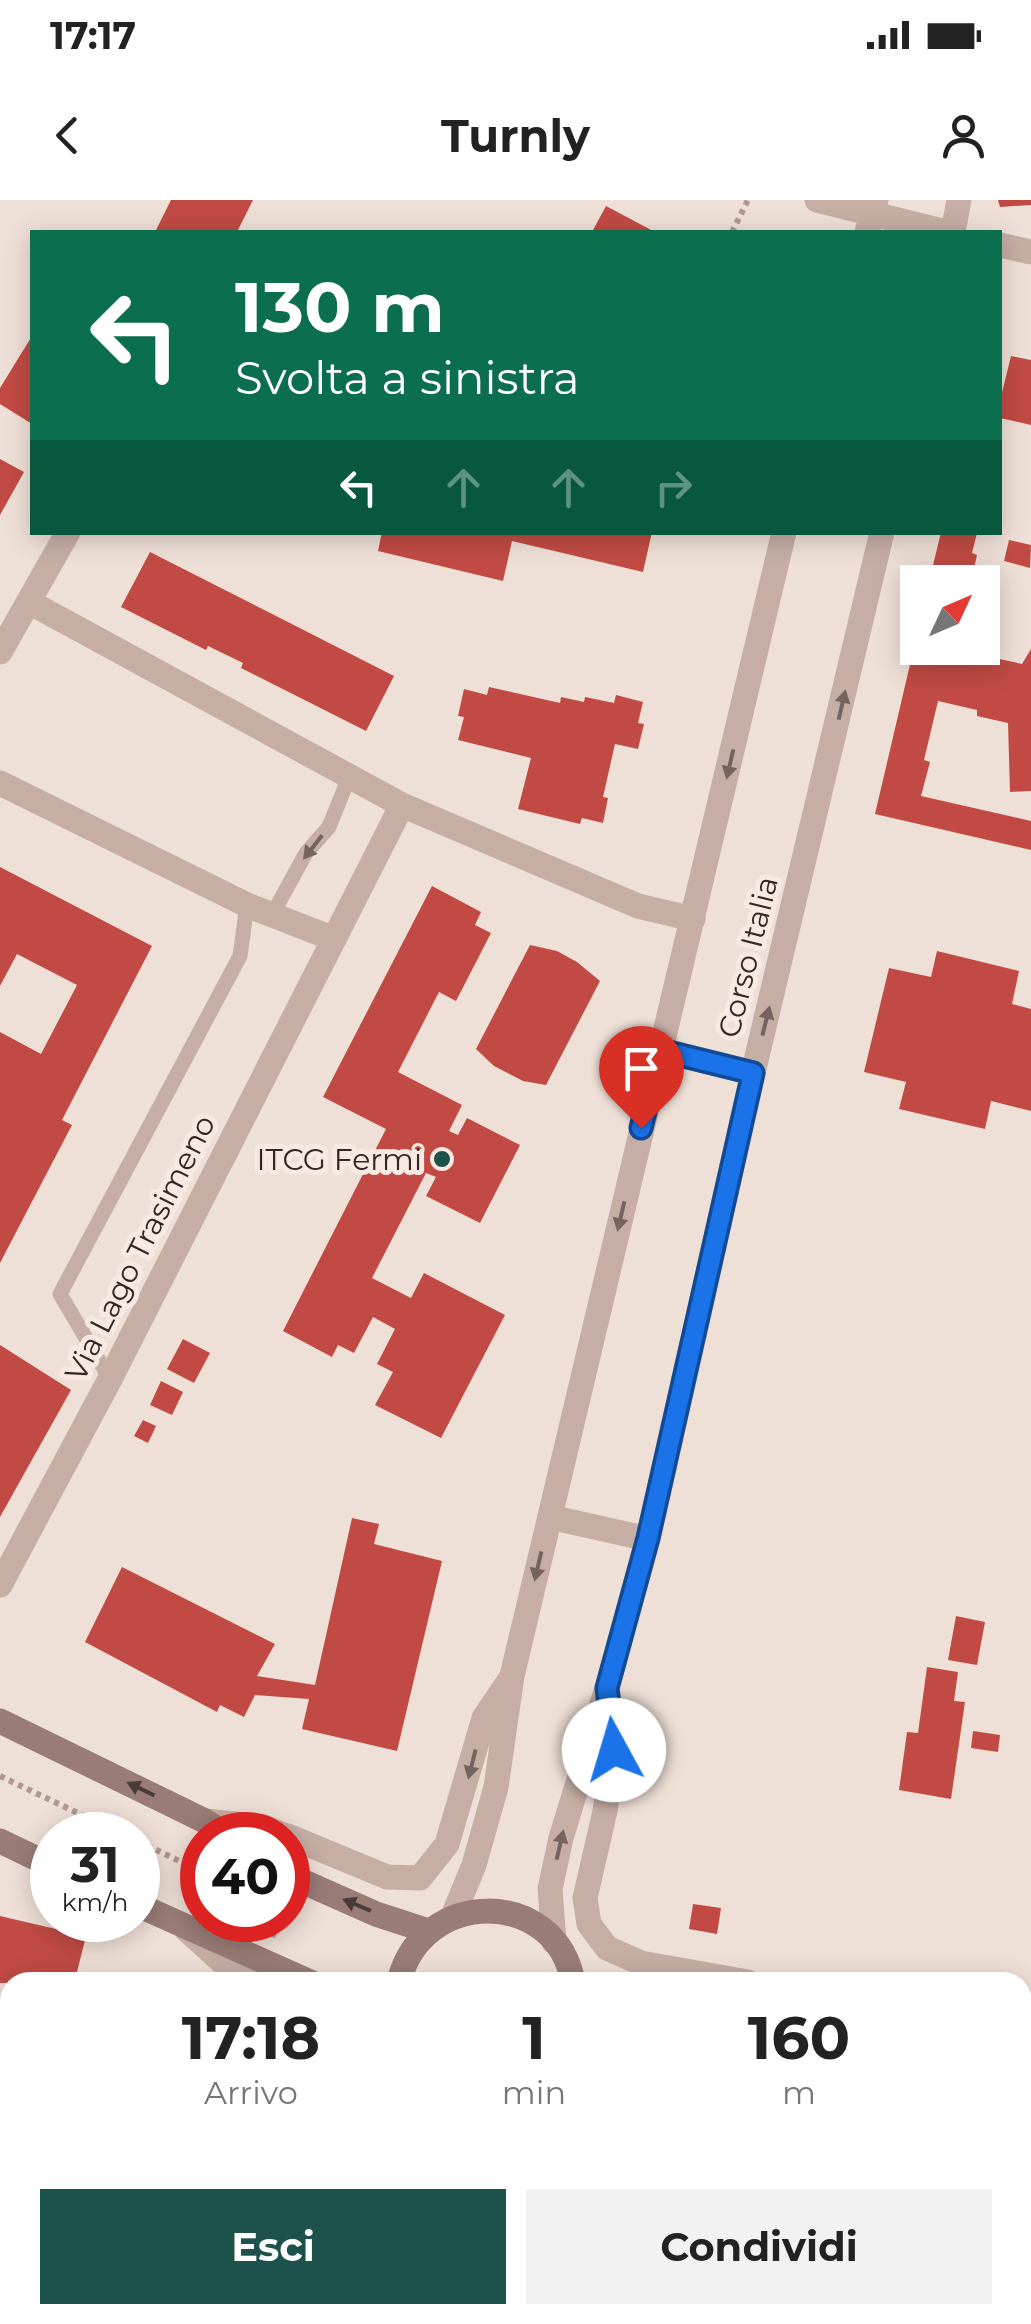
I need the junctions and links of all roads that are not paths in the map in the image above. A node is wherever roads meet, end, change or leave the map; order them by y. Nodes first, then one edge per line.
1 (817, 200) edge
2 (960, 200) edge
3 (872, 215) edge
4 (940, 230) edge
5 (950, 230) edge
6 (1002, 245) edge
7 (1031, 252) edge
8 (66, 535) edge
9 (783, 535) edge
10 (881, 535) edge
11 (31, 603) junction
12 (0, 652) edge
13 (350, 777) junction
14 (0, 783) edge
15 (402, 805) junction
16 (247, 905) junction
17 (272, 915) junction
18 (694, 918) junction
19 (334, 939) junction
20 (660, 1050) junction
21 (753, 1073) junction
22 (110, 1379) junction
23 (550, 1516) junction
24 (648, 1538) junction
25 (0, 1585) edge
26 (512, 1676) junction
27 (607, 1688) junction
28 (0, 1721) edge
29 (184, 1812) edge
30 (0, 1842) edge
31 (310, 1846) edge
32 (30, 1856) edge
33 (310, 1886) edge
34 (453, 1916) junction
35 (428, 1931) junction
36 (201, 1942) edge
37 (220, 1942) edge
38 (554, 1942) junction
39 (234, 1972) edge
40 (288, 1972) edge
41 (401, 1972) edge
42 (572, 1972) edge
43 (692, 1972) edge

1 - 3 street
2 - 5 street
3 - 4 street
6 - 7 street
8 - 11 street
9 -> 18 street, Corso Italia
21 -> 10 street, Corso Italia
11 - 12 street
11 - 13 street
13 - 15 street
13 -> 17 lane
14 - 16 street
15 - 18 street
15 - 19 street, Via Lago Trasimeno
16 - 17 street
16 - 22 lane
17 - 19 street
18 - 20 street, Corso Italia
19 - 22 street, Via Lago Trasimeno
20 - 21 street
20 -> 23 street, Corso Italia
21 - 24 street, Corso Italia
22 - 25 street, Via Lago Trasimeno
23 - 24 street
23 -> 26 street, Corso Italia
24 - 27 street, Corso Italia
26 -> 31 street, Corso Italia
26 - 34 street, Corso Italia
38 -> 27 street, Corso Italia
27 - 43 street, Corso Italia
29 -> 28 main road
30 - 32 main road
35 -> 33 main road
34 - 35 main road
34 - 38 main road
35 - 41 main road
36 - 39 street
37 - 40 main road
38 - 42 main road

